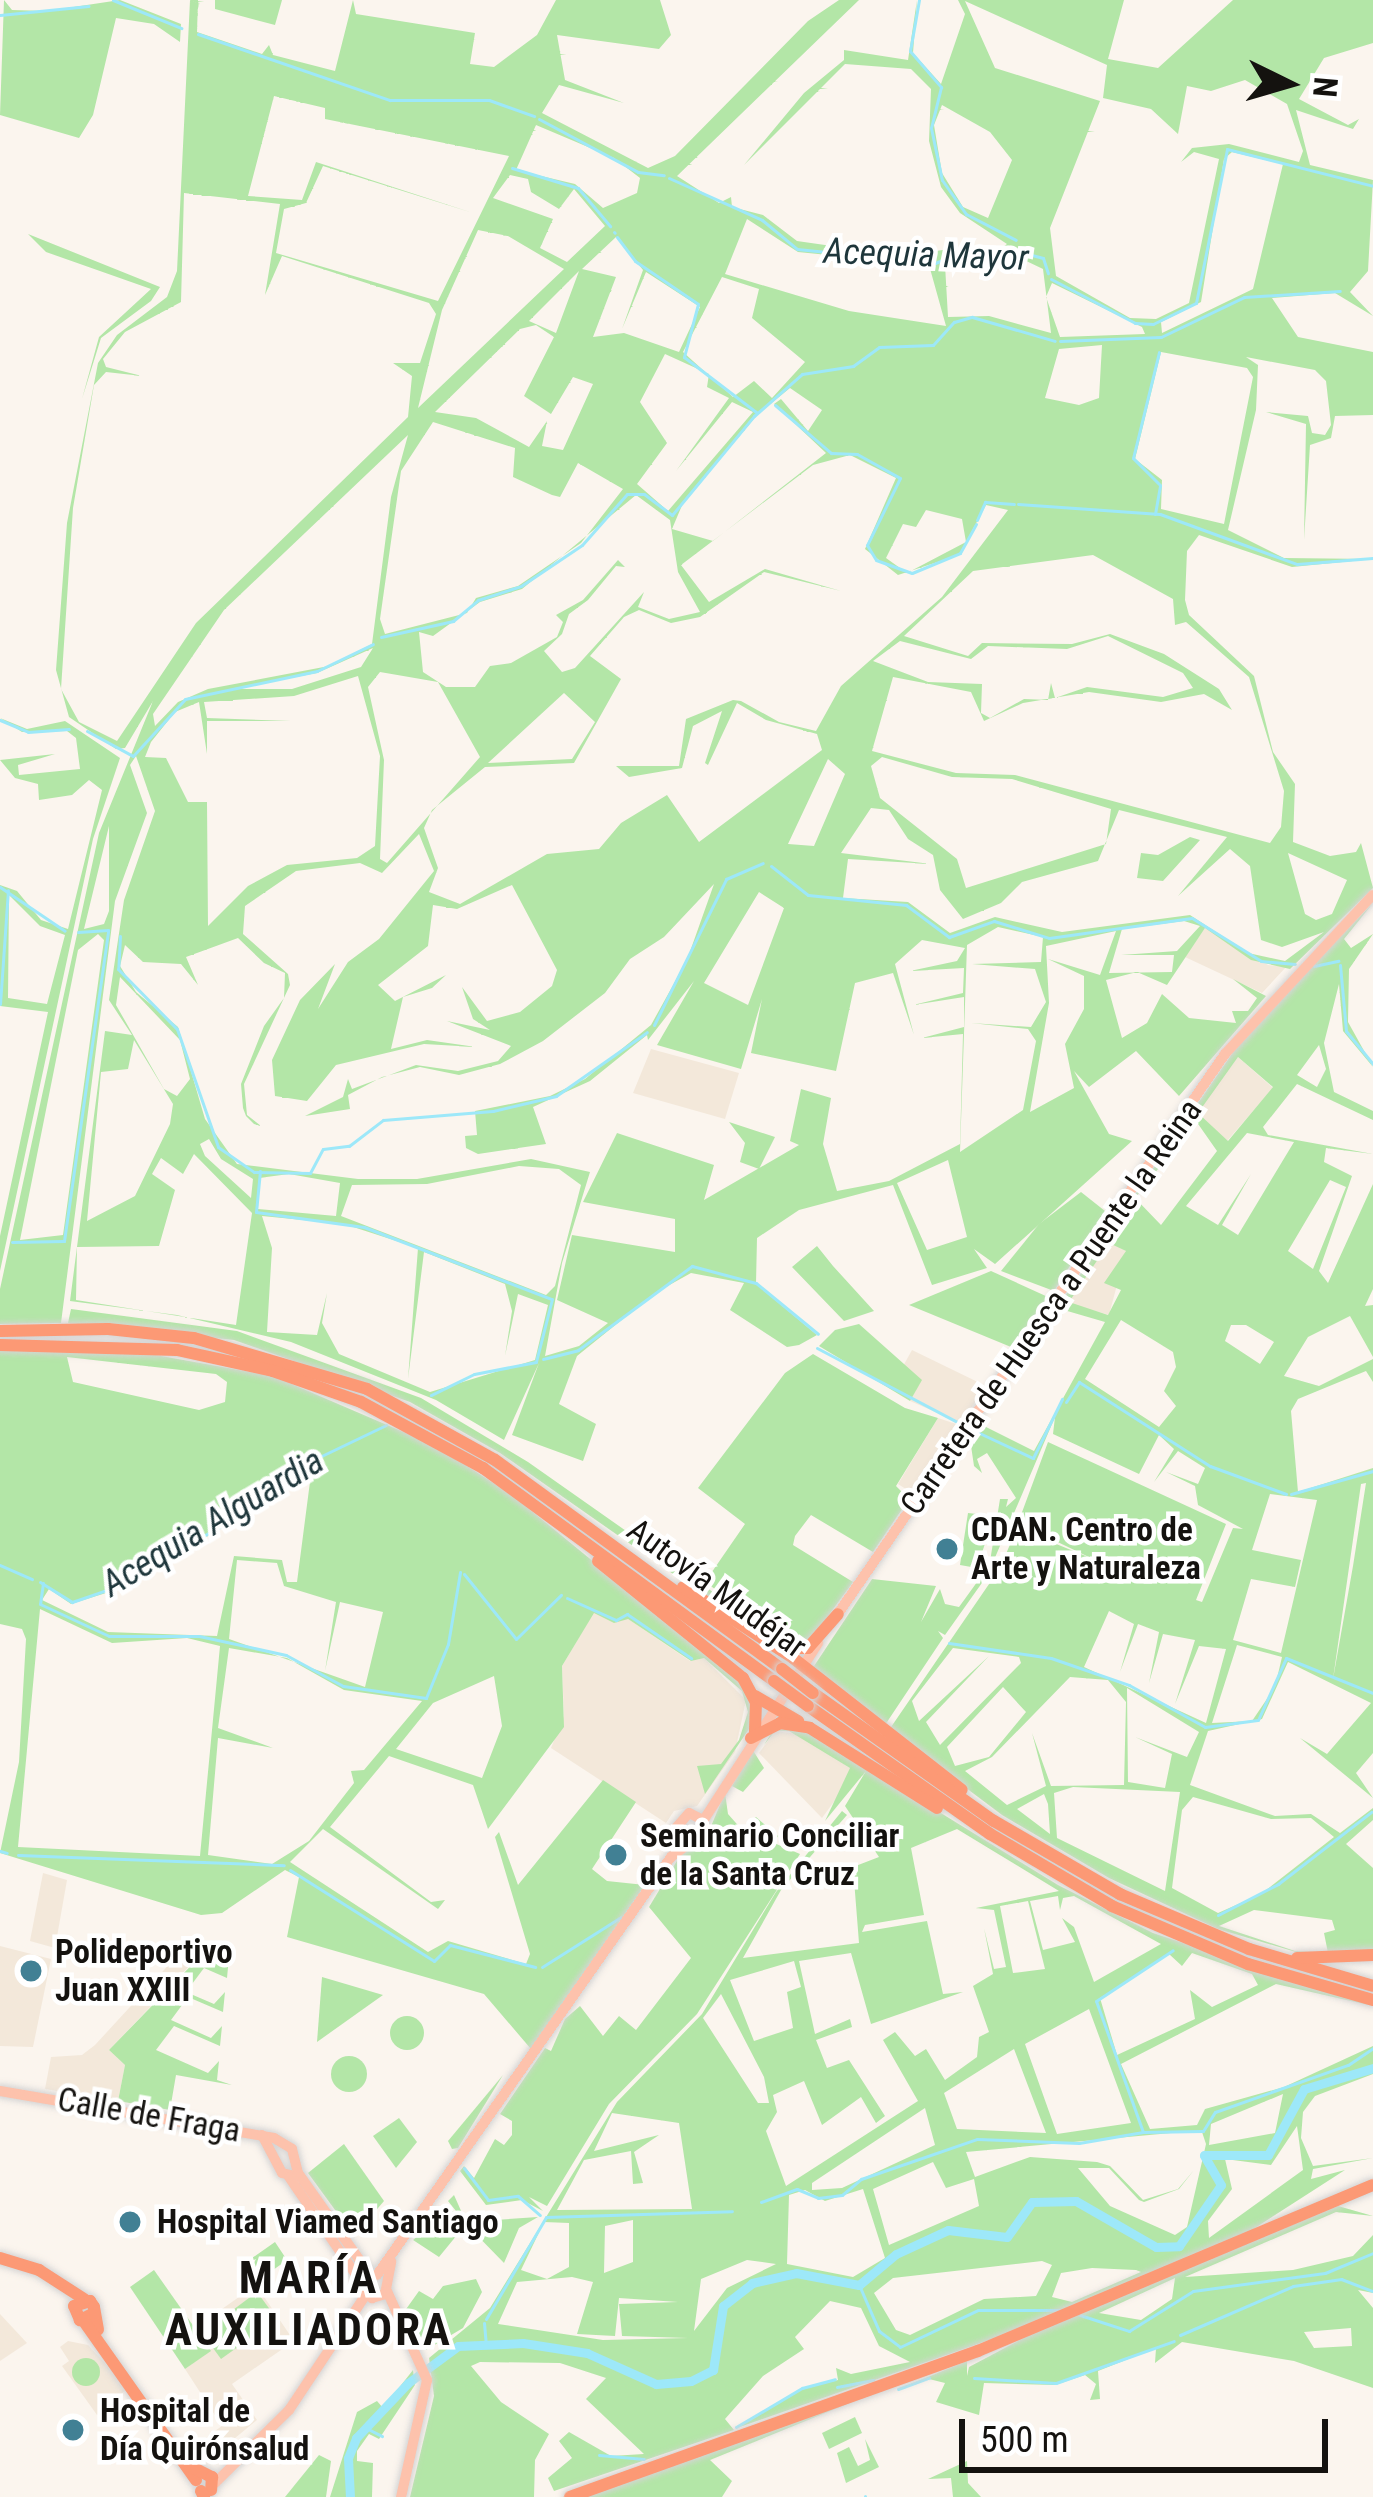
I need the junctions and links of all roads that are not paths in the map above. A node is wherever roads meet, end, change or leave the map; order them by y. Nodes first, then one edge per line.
1 (1373, 896) edge
2 (77, 1335) junction
3 (1, 1336) edge
4 (567, 1512) junction
5 (569, 1530) junction
6 (838, 1614) junction
7 (770, 1643) junction
8 (802, 1667) junction
9 (778, 1675) junction
10 (755, 1695) junction
11 (811, 1699) junction
12 (776, 1703) junction
13 (810, 1728) junction
14 (753, 1735) junction
15 (712, 1796) junction
16 (689, 1813) junction
17 (703, 1821) junction
18 (677, 1833) junction
19 (1022, 1839) junction
20 (691, 1841) junction
21 (671, 1857) junction
22 (1031, 1860) junction
23 (1224, 1940) junction
24 (1373, 1955) edge
25 (1371, 1997) edge
26 (0, 2090) edge
27 (262, 2135) junction
28 (295, 2171) junction
29 (1373, 2185) edge
30 (0, 2258) edge
31 (376, 2287) junction
32 (208, 2484) edge
33 (398, 2497) edge
34 (570, 2497) edge

1 - 6 main road, Carretera de Huesca a Puente la Reina
2 - 3 highway, Autovía Mudéjar
2 - 4 highway, Autovía Mudéjar
2 - 5 highway, Autovía Mudéjar
4 - 7 highway
4 - 9 highway, Autovía Mudéjar
5 - 9 highway, Autovía Mudéjar
5 - 10 highway
6 - 7 highway
6 - 8 main road, Carretera de Huesca a Puente la Reina
7 - 8 highway
8 - 12 main road, Carretera de Huesca a Puente la Reina
8 - 19 highway
9 - 11 highway, Autovía Mudéjar, bridge
10 - 12 highway
10 - 14 highway
11 - 19 highway, Autovía Mudéjar
11 - 22 highway, Autovía Mudéjar
12 - 13 highway
12 - 14 main road, Carretera de Huesca a Puente la Reina
13 - 14 highway
13 - 22 highway
14 - 15 main road, Carretera de Huesca a Puente la Reina
15 - 16 main road
15 - 17 main road
16 - 17 main road
16 - 18 main road
17 - 20 main road
18 - 20 main road
18 - 21 main road
19 - 23 highway, Autovía Mudéjar
20 - 21 main road
21 - 31 main road
22 - 25 highway, Autovía Mudéjar
23 - 24 highway
23 - 25 highway, Autovía Mudéjar
26 - 27 main road, Calle de Fraga
27 - 28 main road, Calle de Fraga
27 - 28 main road, Calle de Fraga
28 - 31 main road, Calle de Fraga
29 - 34 highway
30 - 32 highway
31 - 32 main road
31 - 33 main road, Calle de Fraga

